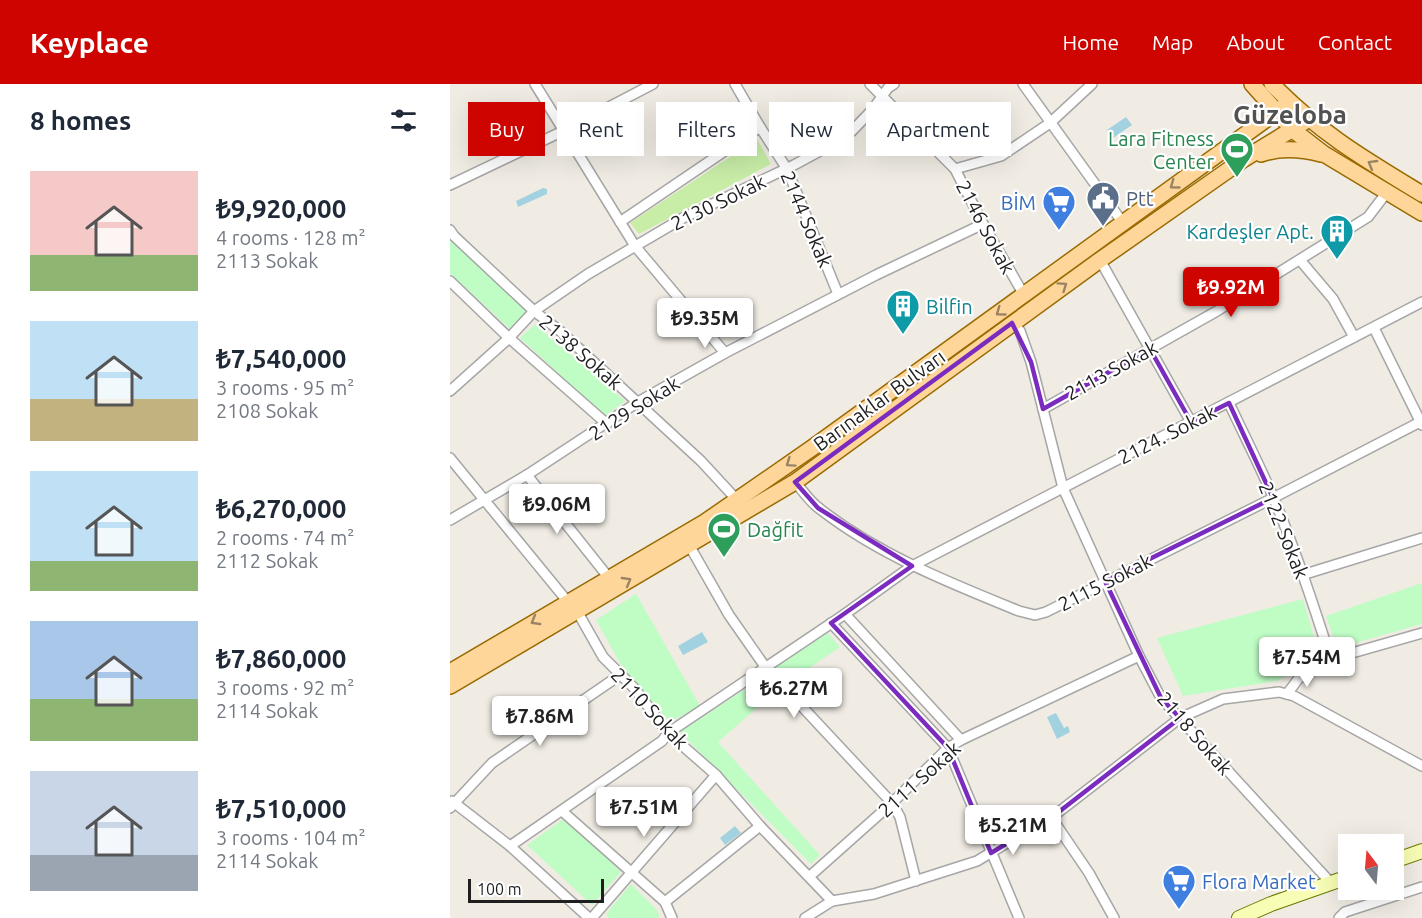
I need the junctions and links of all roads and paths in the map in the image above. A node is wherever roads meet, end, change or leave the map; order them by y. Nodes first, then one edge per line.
1 (535, 84) edge
2 (653, 84) edge
3 (735, 84) edge
4 (870, 84) edge
5 (894, 84) edge
6 (1023, 84) edge
7 (1092, 84) edge
8 (1272, 84) edge
9 (1255, 87) edge
10 (881, 97) junction
11 (619, 102) edge
12 (1290, 102) junction
13 (1277, 112) junction
14 (1309, 120) junction
15 (557, 122) edge
16 (1050, 123) junction
17 (760, 127) junction
18 (1254, 128) junction
19 (1293, 130) junction
20 (557, 135) edge
21 (1325, 155) junction
22 (578, 156) edge
23 (1244, 159) junction
24 (787, 168) junction
25 (956, 169) junction
26 (450, 185) edge
27 (1387, 192) junction
28 (1422, 194) edge
29 (1422, 213) edge
30 (620, 222) junction
31 (1123, 223) junction
32 (983, 224) junction
33 (450, 230) edge
34 (634, 246) junction
35 (1100, 260) junction
36 (1300, 260) junction
37 (450, 281) edge
38 (838, 294) junction
39 (1024, 295) junction
40 (1422, 302) edge
41 (534, 311) junction
42 (1012, 323) junction
43 (1374, 328) junction
44 (1354, 337) junction
45 (509, 338) junction
46 (1150, 349) junction
47 (725, 353) junction
48 (450, 391) edge
49 (638, 402) junction
50 (1229, 402) junction
51 (1043, 409) junction
52 (1191, 422) junction
53 (1421, 423) edge
54 (607, 424) junction
55 (450, 458) edge
56 (527, 474) junction
57 (795, 482) junction
58 (1063, 488) junction
59 (1274, 498) junction
60 (484, 500) junction
61 (737, 500) junction
62 (450, 520) edge
63 (1422, 538) edge
64 (689, 545) junction
65 (912, 566) junction
66 (1302, 575) junction
67 (609, 578) junction
68 (1105, 581) junction
69 (572, 607) junction
70 (845, 614) junction
71 (831, 623) junction
72 (1422, 633) edge
73 (1139, 656) junction
74 (1331, 660) junction
75 (766, 668) junction
76 (450, 672) edge
77 (620, 675) junction
78 (450, 686) edge
79 (1287, 694) junction
80 (1180, 718) junction
81 (668, 733) junction
82 (961, 740) junction
83 (948, 748) junction
84 (1422, 766) edge
85 (716, 775) junction
86 (452, 803) edge
87 (892, 803) junction
88 (562, 811) junction
89 (1051, 817) junction
90 (760, 826) junction
91 (510, 846) junction
92 (1422, 851) edge
93 (991, 853) junction
94 (1404, 857) edge
95 (633, 872) junction
96 (810, 876) junction
97 (916, 881) junction
98 (1338, 881) edge
99 (1331, 883) junction
100 (1422, 887) edge
101 (832, 901) junction
102 (665, 902) junction
103 (590, 918) edge
104 (672, 918) edge
105 (805, 918) edge
106 (1019, 918) edge
107 (1114, 918) edge
108 (1239, 918) edge
109 (1339, 918) edge

1 - 15 street
2 - 11 street
3 - 17 street, 2144 Sokak
4 - 10 street, 2146 Sokak
5 - 10 street, 2130 Sokak
6 - 16 street
7 - 16 street
8 - 12 main road
9 - 13 main road
9 - 18 main road
10 - 24 street, 2130 Sokak
10 - 25 street, 2146 Sokak
12 - 13 main road, Barınaklar Bulvarı
12 - 14 main road
13 - 18 main road, Barınaklar Bulvarı
13 - 19 main road
14 - 19 main road, Barınaklar Bulvarı
28 -> 14 main road
16 - 25 street
16 - 31 street
17 - 24 street, 2144 Sokak
17 - 30 street
18 -> 31 main road, Barınaklar Bulvarı
19 - 21 main road
19 - 23 main road, Barınaklar Bulvarı
20 - 26 street
21 - 23 main road
21 - 27 main road
22 - 30 street
23 - 35 main road, Barınaklar Bulvarı
24 - 34 street, 2130 Sokak
24 - 38 street, 2144 Sokak
25 - 32 street, 2146 Sokak
27 - 29 main road
27 - 36 street, 2113 Sokak
30 - 34 street
31 - 39 main road, Barınaklar Bulvarı
32 - 38 street, 2129 Sokak
32 - 39 street, 2146 Sokak
33 - 41 street, 2138 Sokak
34 - 41 street, 2130 Sokak
34 - 47 street
42 -> 35 main road, Barınaklar Bulvarı
35 - 46 street
36 - 44 street
36 - 46 street, 2113 Sokak
37 - 45 street
38 - 47 street, 2129 Sokak
39 -> 61 main road, Barınaklar Bulvarı
40 - 43 street, 2124. Sokak
41 - 45 street, 2130 Sokak
41 - 49 street, 2138 Sokak
42 - 51 street, 2118 Sokak
42 - 57 main road, Barınaklar Bulvarı
43 - 44 street, 2124. Sokak
43 - 53 street
44 - 50 street, 2124. Sokak
45 - 48 street, 2130 Sokak
45 - 54 street
46 - 51 street, 2113 Sokak
46 - 52 street
47 - 49 street, 2129 Sokak
49 - 54 street, 2129 Sokak
49 - 61 street, 2138 Sokak
50 - 52 street, 2124. Sokak
50 - 59 street, 2122 Sokak
51 - 58 street, 2118 Sokak
52 - 58 street, 2124. Sokak
53 - 59 street, 2115 Sokak
54 - 56 street, 2129 Sokak
55 - 60 street, 2110 Sokak
56 - 60 street, 2129 Sokak
56 - 67 street
57 - 64 main road, Barınaklar Bulvarı
57 - 65 street, 2115 Sokak
58 - 65 street, 2124. Sokak
58 - 68 street, 2118 Sokak
59 - 66 street, 2122 Sokak
59 - 68 street, 2115 Sokak
60 - 62 street, 2129 Sokak
60 - 69 street, 2110 Sokak
61 - 67 main road, Barınaklar Bulvarı
63 - 66 street
69 -> 64 main road, Barınaklar Bulvarı
64 - 75 street
65 - 68 street, 2115 Sokak
65 - 70 street, 2124. Sokak
66 - 74 street, 2122 Sokak
67 - 69 main road, Barınaklar Bulvarı
68 - 73 street, 2118 Sokak
69 -> 76 main road, Barınaklar Bulvarı
69 - 77 street, 2110 Sokak
69 - 78 main road, Barınaklar Bulvarı
70 - 71 street, 2124. Sokak
70 - 82 street
71 - 75 street, 2124. Sokak
71 - 83 street
72 - 74 street
73 - 80 street, 2118 Sokak
73 - 82 street, 2111 Sokak
74 - 79 street
75 - 81 street, 2124. Sokak
75 - 87 street
77 - 81 street, 2110 Sokak
77 - 86 street
79 - 80 street
79 - 84 street
80 - 89 street
80 - 99 street, 2118 Sokak
81 - 85 street, 2110 Sokak
81 - 88 street, 2124. Sokak
82 - 83 street, 2111 Sokak
83 - 87 street, 2111 Sokak
83 - 93 street
85 - 90 street, 2110 Sokak
85 - 95 street
86 - 91 street
87 - 96 street, 2111 Sokak
87 - 97 street
88 - 91 street, 2124. Sokak
88 - 95 street
89 - 93 street
89 - 107 street
90 - 96 street, 2110 Sokak
90 - 102 street
91 - 103 street
92 - 94 street
93 - 97 street
93 - 106 street
95 - 102 street
95 - 103 street
96 - 101 street, 2110 Sokak
97 - 101 street
98 - 99 street
99 - 108 street
100 - 109 street
101 - 105 street
102 - 104 street

